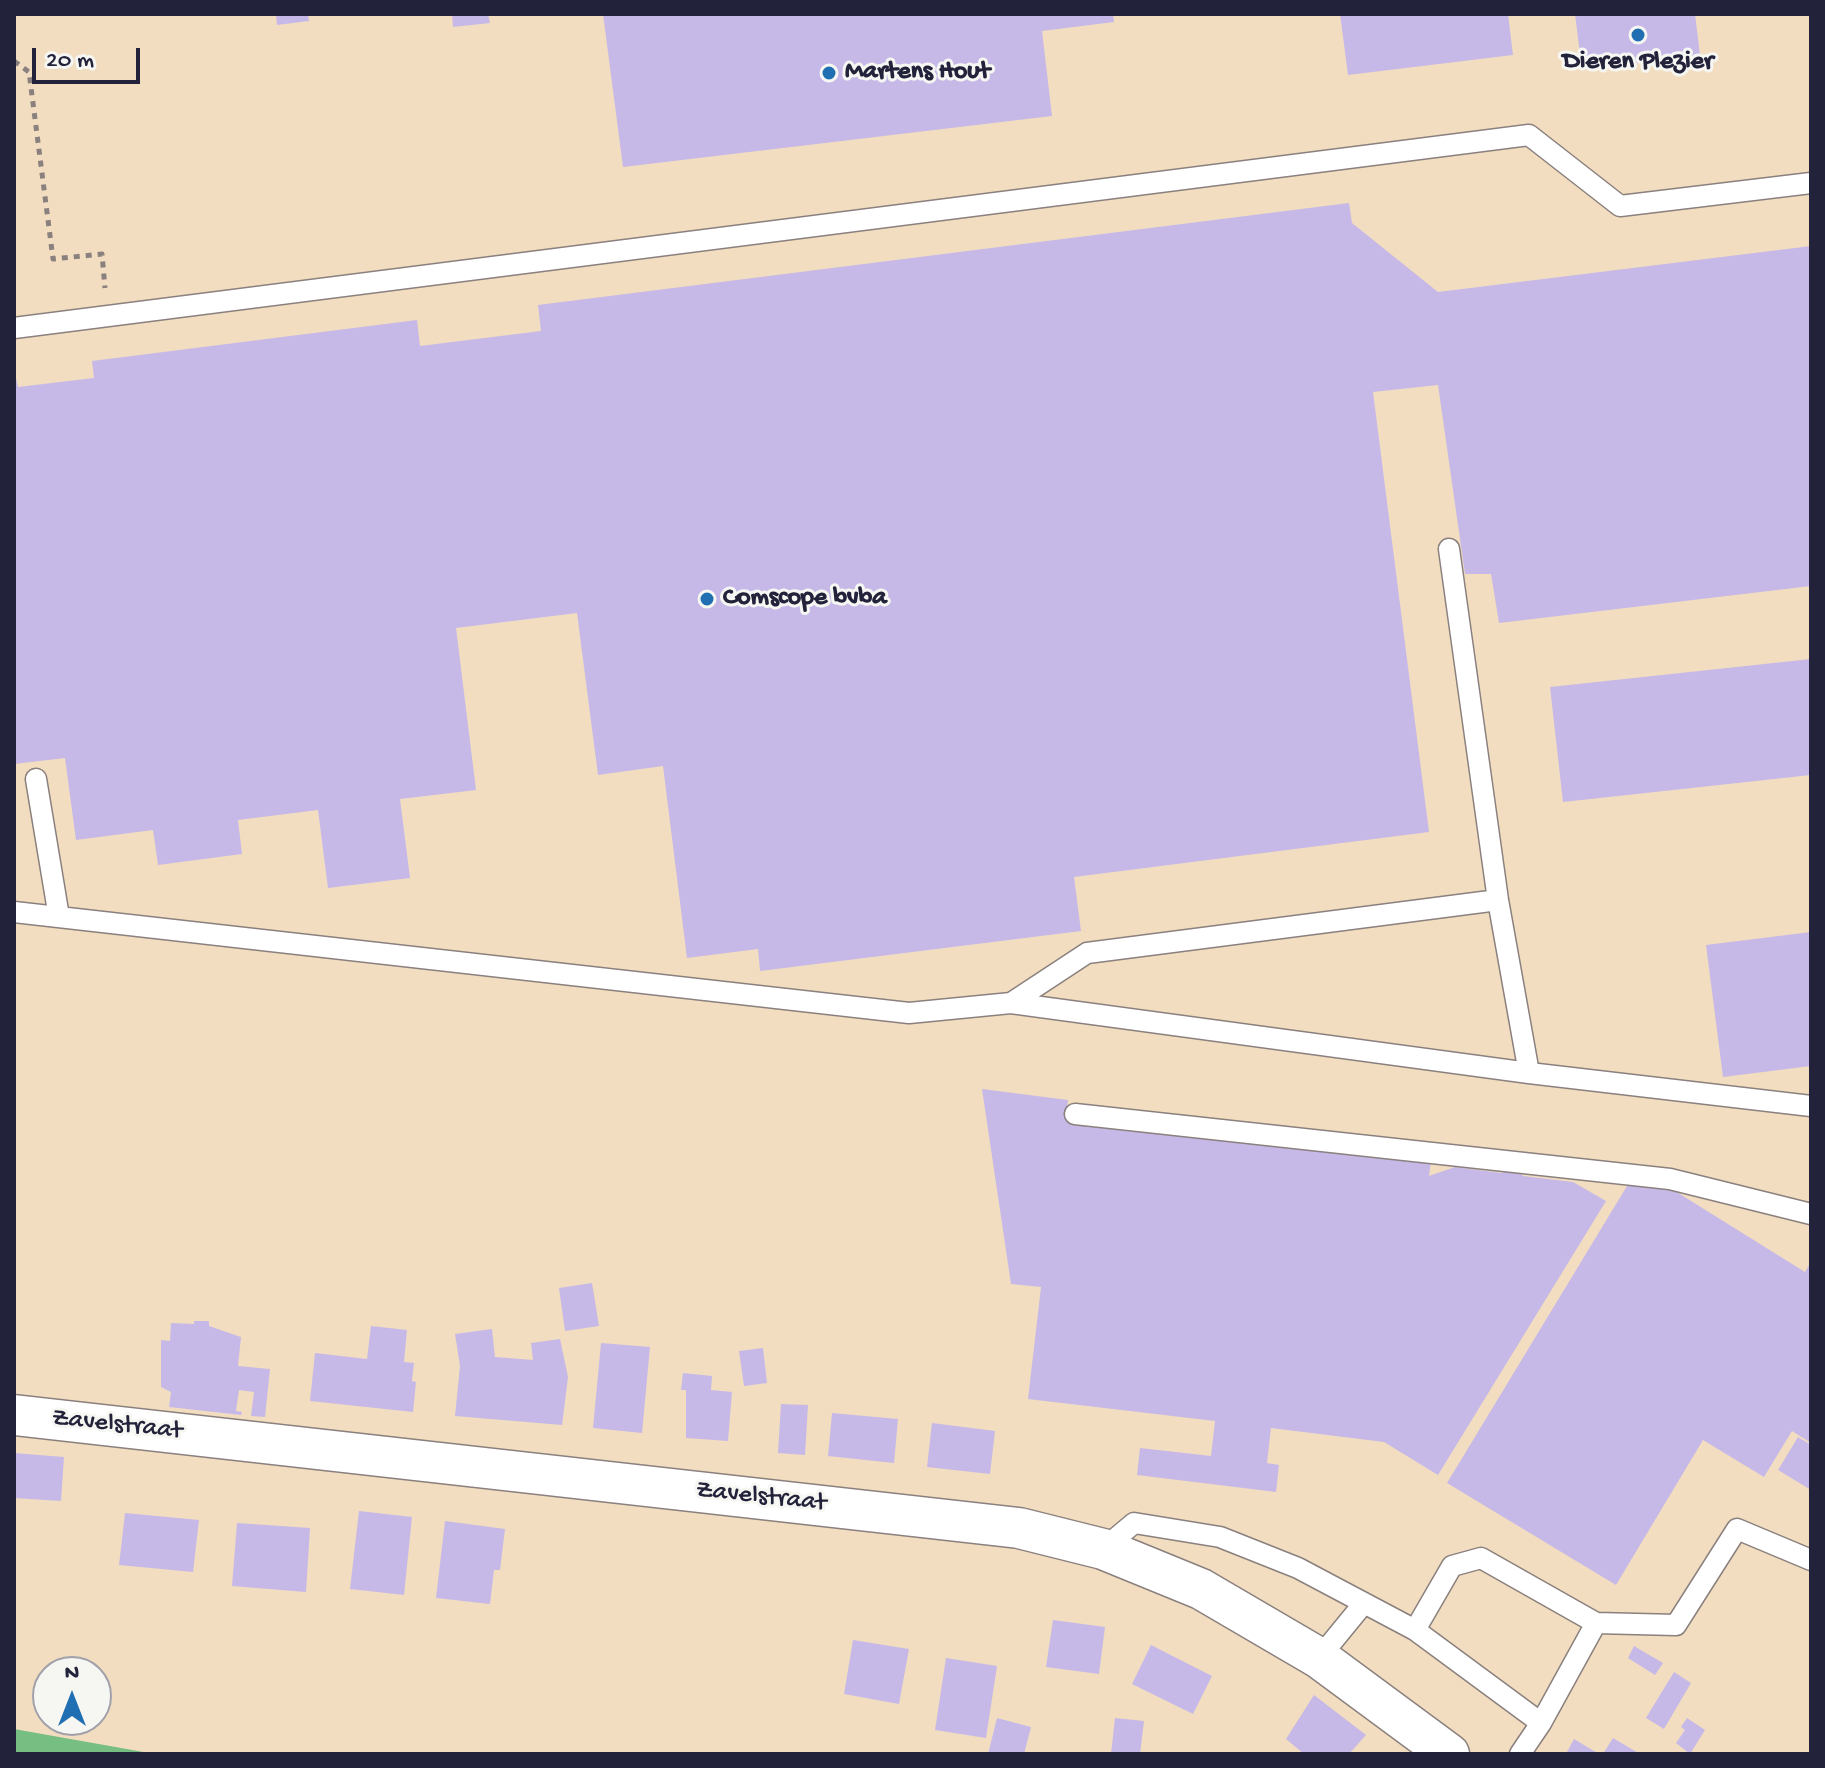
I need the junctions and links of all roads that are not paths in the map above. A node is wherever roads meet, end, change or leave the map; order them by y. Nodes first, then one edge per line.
1 (1811, 183) edge
2 (14, 328) edge
3 (1449, 549) dead end
4 (36, 779) dead end
5 (1498, 900) junction
6 (14, 912) edge
7 (59, 917) junction
8 (1011, 1003) junction
9 (1529, 1073) junction
10 (1811, 1106) edge
11 (1075, 1114) dead end
12 (1811, 1214) edge
13 (14, 1415) edge
14 (1103, 1549) junction
15 (1811, 1560) edge
16 (1364, 1603) junction
17 (1596, 1623) junction
18 (1415, 1630) junction
19 (1319, 1658) junction
20 (1541, 1723) junction
21 (1449, 1754) edge
22 (1520, 1754) edge

1 - 2 lane
3 - 5 lane
4 - 7 lane
5 - 8 lane
5 - 9 lane
6 - 7 lane
7 - 8 lane
8 - 9 lane
9 - 10 lane
11 - 12 lane
13 - 14 street, Zavelstraat
14 - 16 lane
14 - 19 street, Zavelstraat
15 - 17 lane
16 - 18 lane
16 - 19 lane
17 - 18 lane
17 - 20 lane
18 - 20 lane
19 - 21 street, Zavelstraat
20 - 22 lane

